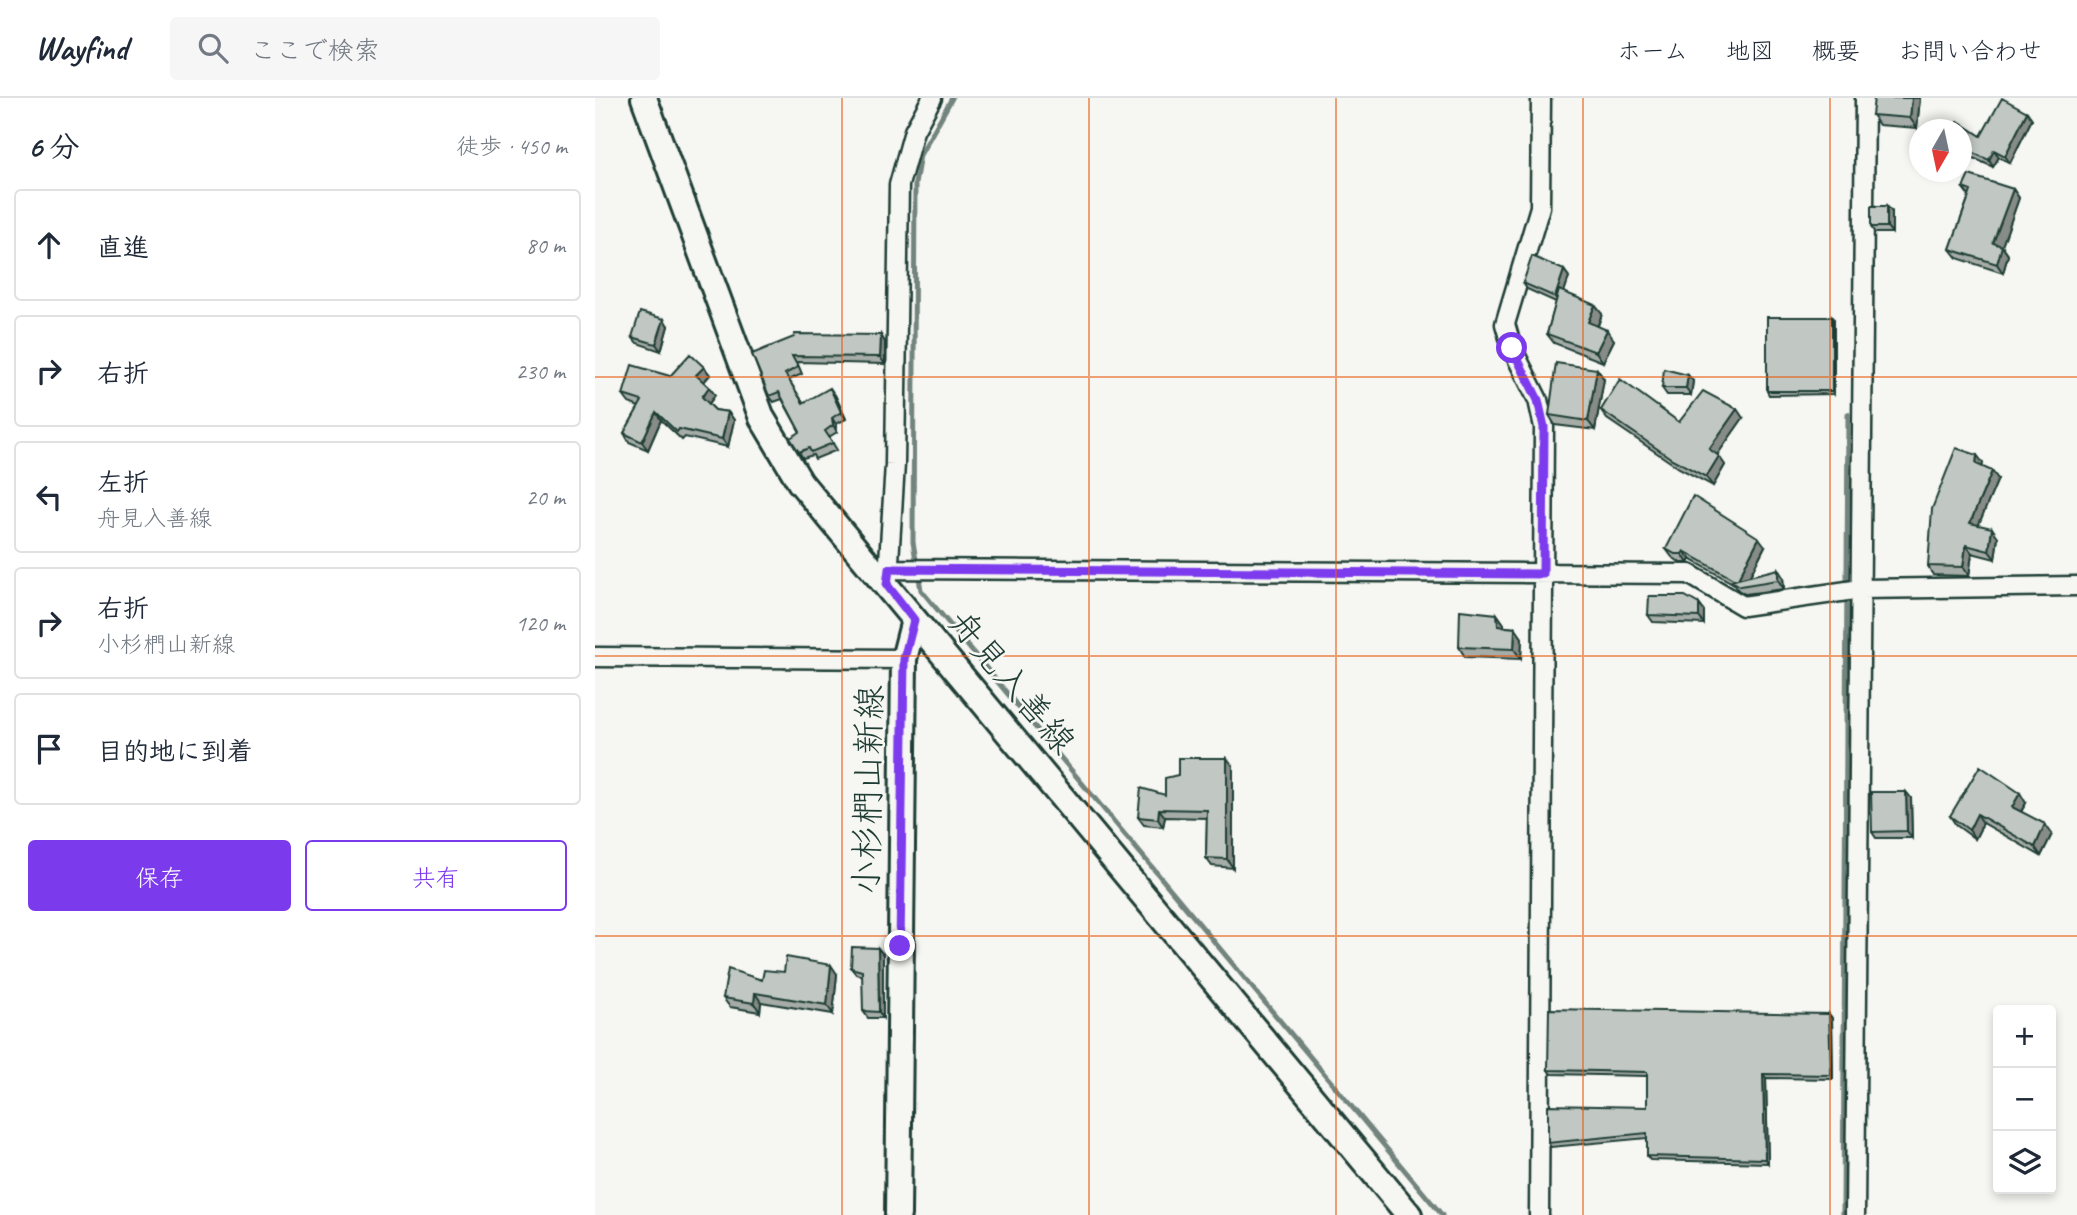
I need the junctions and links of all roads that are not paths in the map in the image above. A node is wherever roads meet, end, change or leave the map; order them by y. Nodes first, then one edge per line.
1 (645, 98) edge
2 (932, 98) edge
3 (1541, 98) edge
4 (1865, 98) edge
5 (1543, 574) junction
6 (888, 577) junction
7 (2077, 586) edge
8 (1861, 589) junction
9 (914, 620) junction
10 (595, 657) edge
11 (904, 659) junction
12 (898, 1215) edge
13 (1409, 1215) edge
14 (1539, 1215) edge
15 (1855, 1215) edge

1 - 6 main road, 舟見入善線
2 - 6 street
3 - 5 street
4 - 8 street
5 - 6 street
5 - 8 street
5 - 14 street
6 - 9 main road, 舟見入善線
7 - 8 street
8 - 15 street
9 - 11 main road, 小杉椚山新線
9 - 13 main road, 舟見入善線
10 - 11 street
11 - 12 main road, 小杉椚山新線

